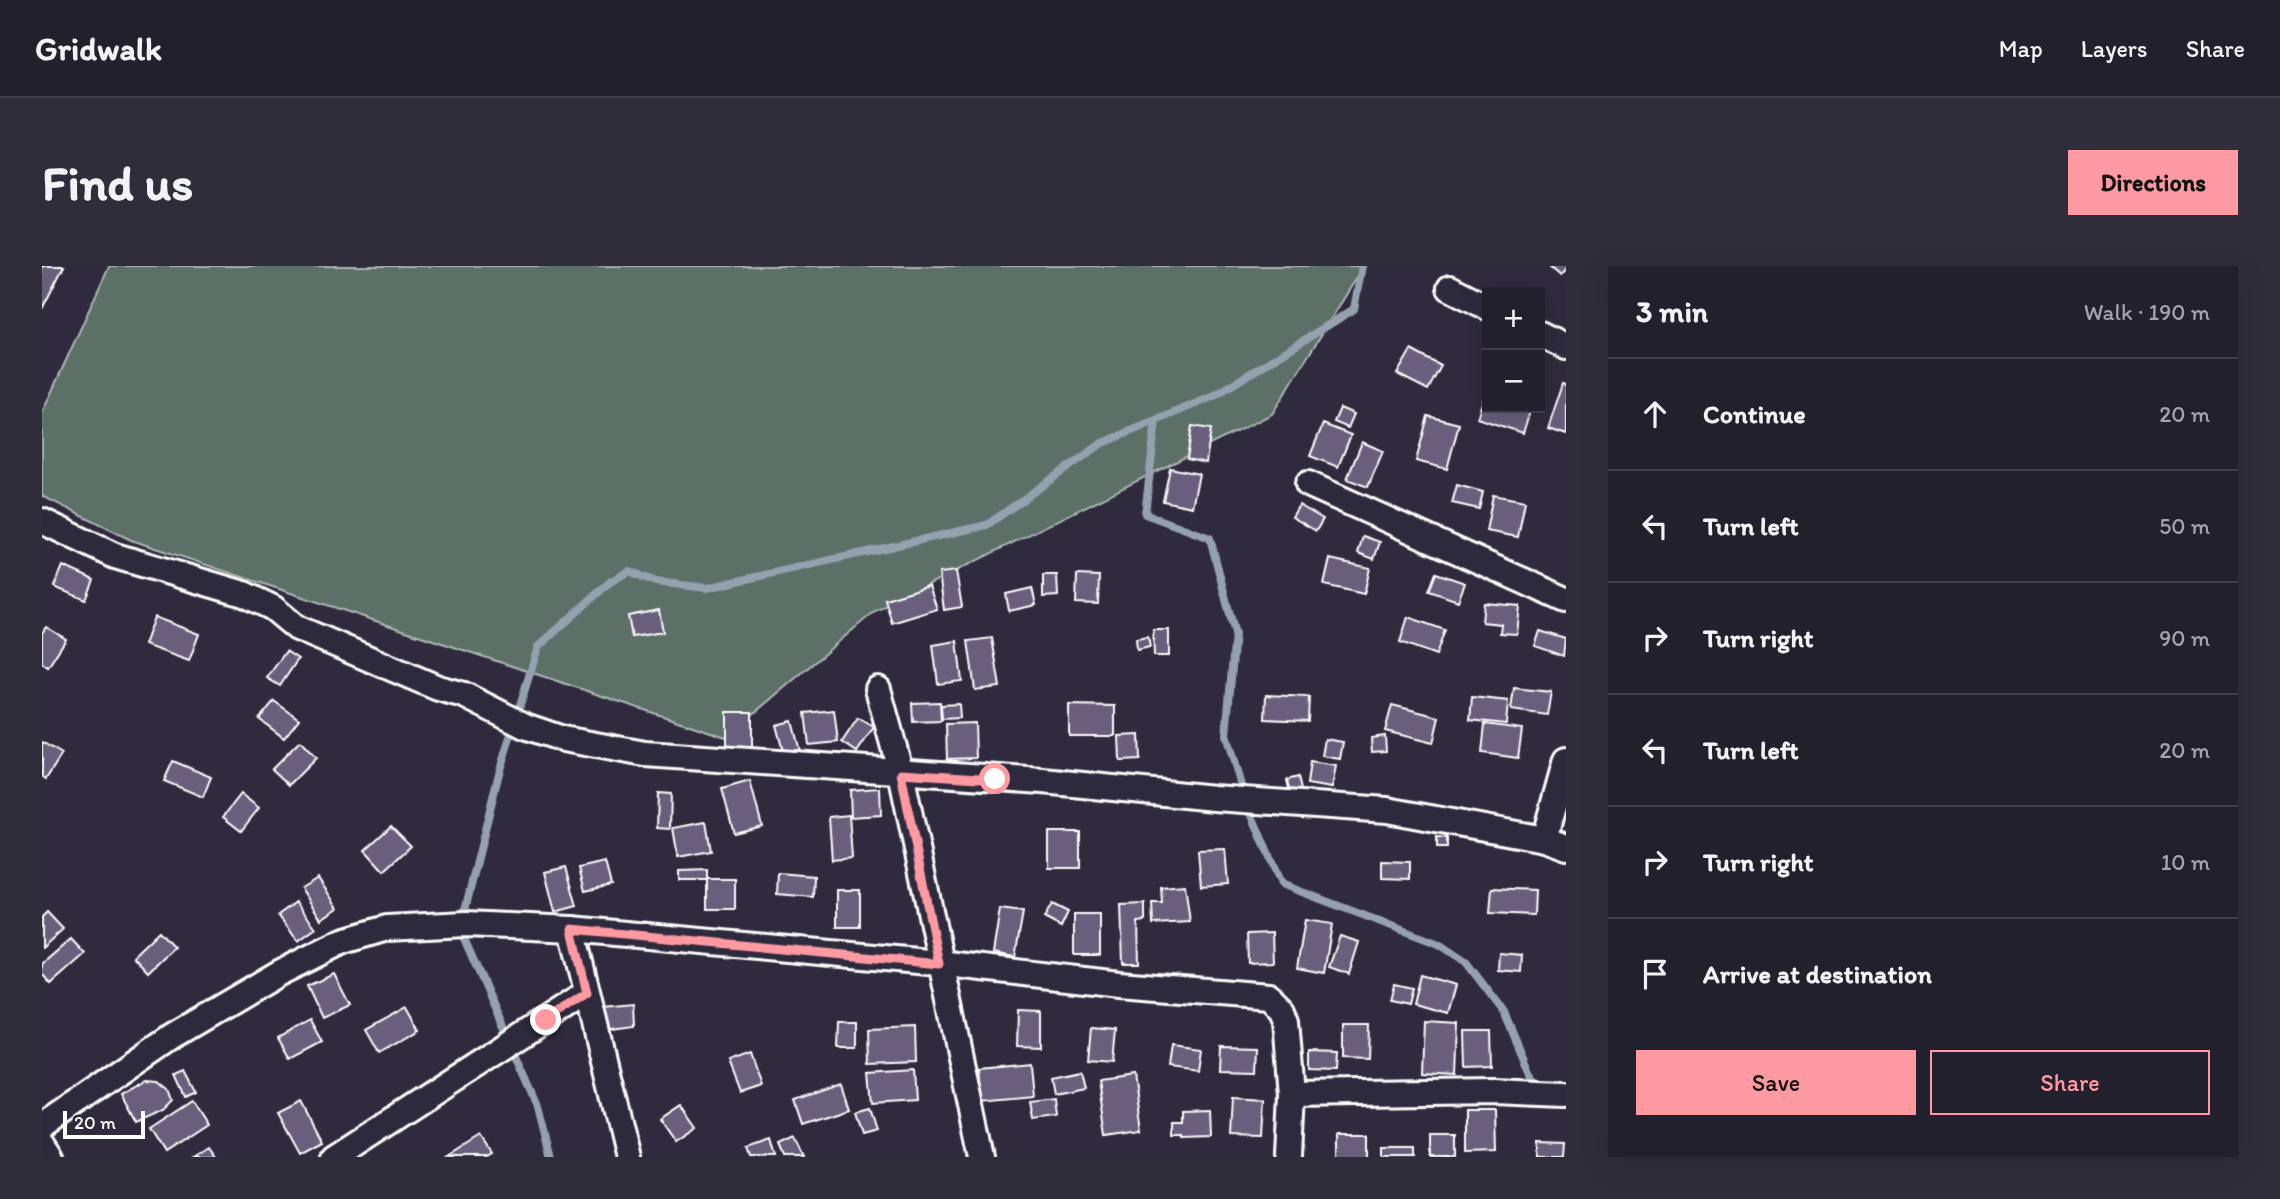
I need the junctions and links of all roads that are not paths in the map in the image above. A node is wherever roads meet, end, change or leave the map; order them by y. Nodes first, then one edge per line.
1 (1450, 288) dead end
2 (1482, 304) edge
3 (1545, 336) edge
4 (1566, 347) edge
5 (1308, 484) dead end
6 (42, 521) edge
7 (1566, 600) edge
8 (878, 689) dead end
9 (1566, 760) edge
10 (901, 773) junction
11 (1555, 843) edge
12 (572, 929) junction
13 (939, 964) junction
14 (587, 993) junction
15 (1292, 1094) junction
16 (1566, 1094) edge
17 (42, 1126) edge
18 (42, 1143) edge
19 (51, 1157) edge
20 (334, 1157) edge
21 (627, 1157) edge
22 (982, 1157) edge
23 (1289, 1157) edge

1 - 2 street
3 - 4 street
5 - 7 street
6 - 10 street
8 - 10 street
9 - 11 street
10 - 11 street
10 - 13 street
12 - 13 street
12 - 14 street
12 - 17 street
13 - 15 street
13 - 22 street
14 - 20 street
14 - 21 street
15 - 16 street
15 - 23 street
18 - 19 street

